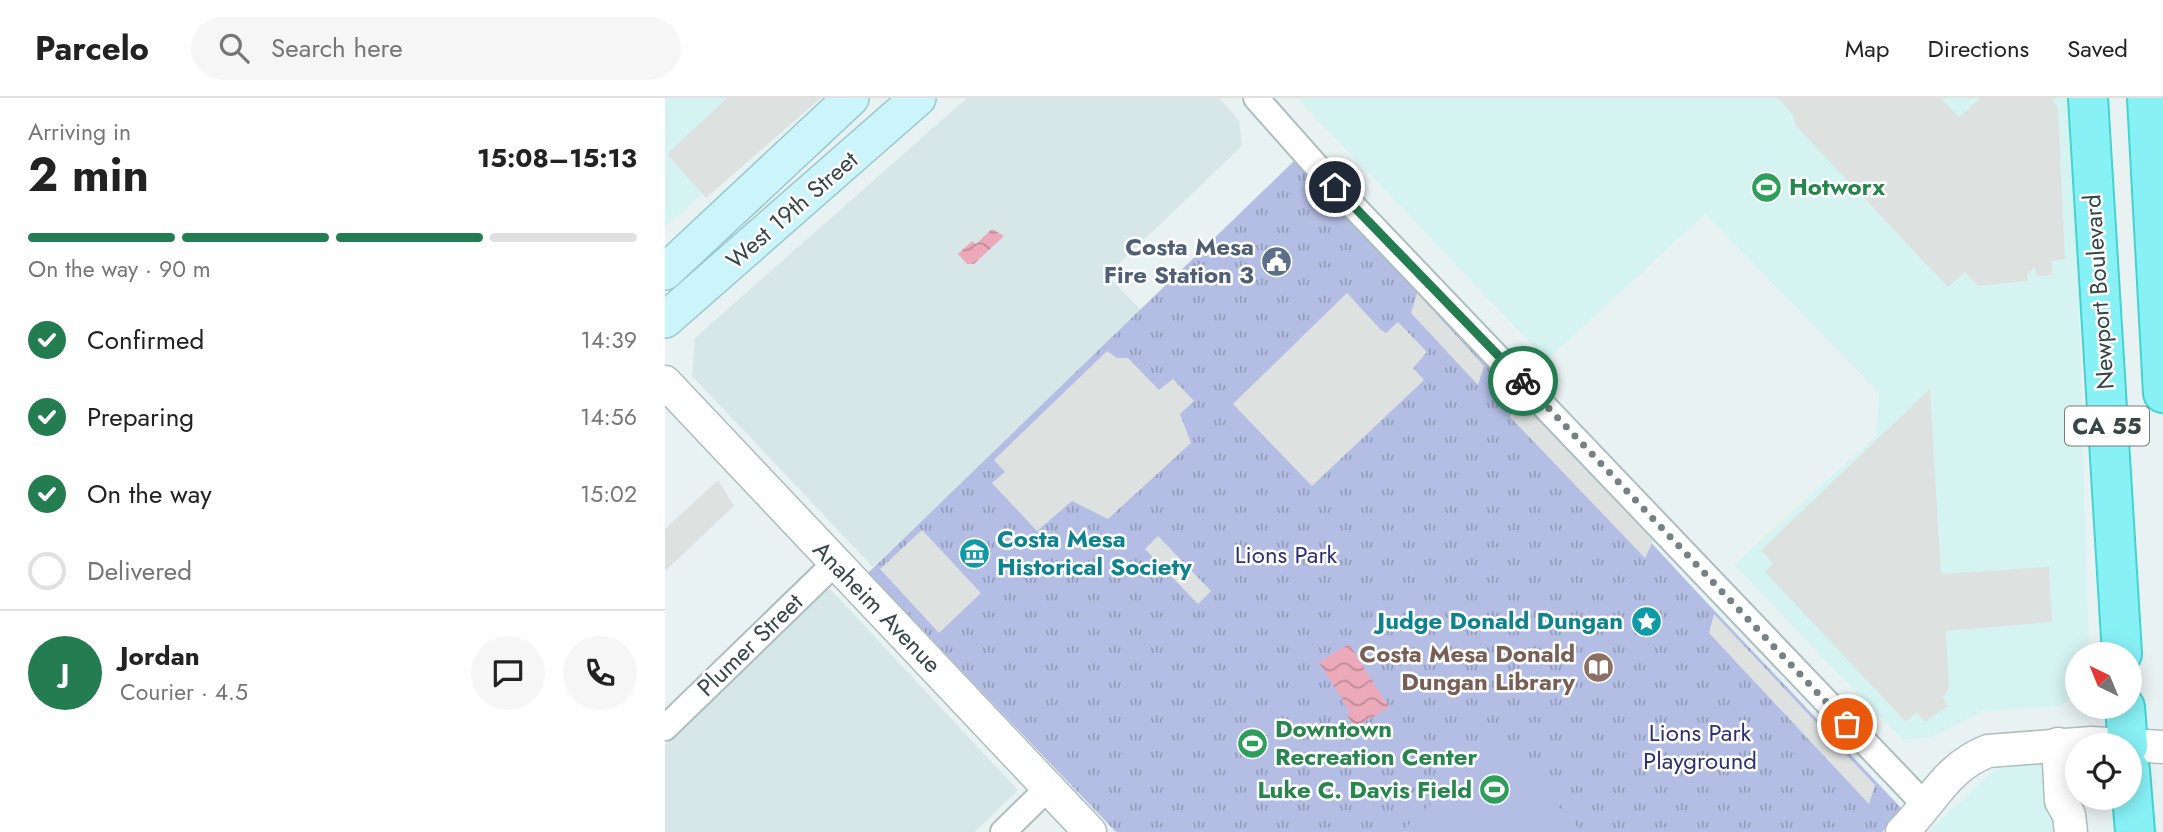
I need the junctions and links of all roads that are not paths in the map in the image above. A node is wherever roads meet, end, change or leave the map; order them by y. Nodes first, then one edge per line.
1 (852, 98) edge
2 (918, 98) edge
3 (1256, 98) edge
4 (2088, 98) edge
5 (2147, 98) edge
6 (665, 272) edge
7 (2160, 284) edge
8 (665, 320) edge
9 (665, 382) edge
10 (2163, 393) edge
11 (835, 563) junction
12 (2121, 642) edge
13 (665, 728) edge
14 (2058, 744) junction
15 (2065, 744) edge
16 (2142, 746) edge
17 (2163, 747) edge
18 (1048, 788) junction
19 (1925, 805) junction
20 (2133, 810) edge
21 (2070, 823) edge
22 (1003, 832) edge
23 (1090, 832) edge
24 (1902, 832) edge
25 (2135, 832) edge

1 - 6 main road, West 19th Street
2 - 8 main road, West 19th Street
3 - 19 street
4 - 12 highway, Newport Boulevard / CA 55
5 - 7 highway, CA 55
7 - 10 highway, CA 55
9 - 11 street, Anaheim Avenue
11 - 13 street, Plumer Street
11 - 18 street, Anaheim Avenue
14 - 15 street
14 - 19 street
14 - 21 street
16 - 17 street
18 - 22 street
18 - 23 street, Anaheim Avenue
19 - 24 street
20 - 25 highway

